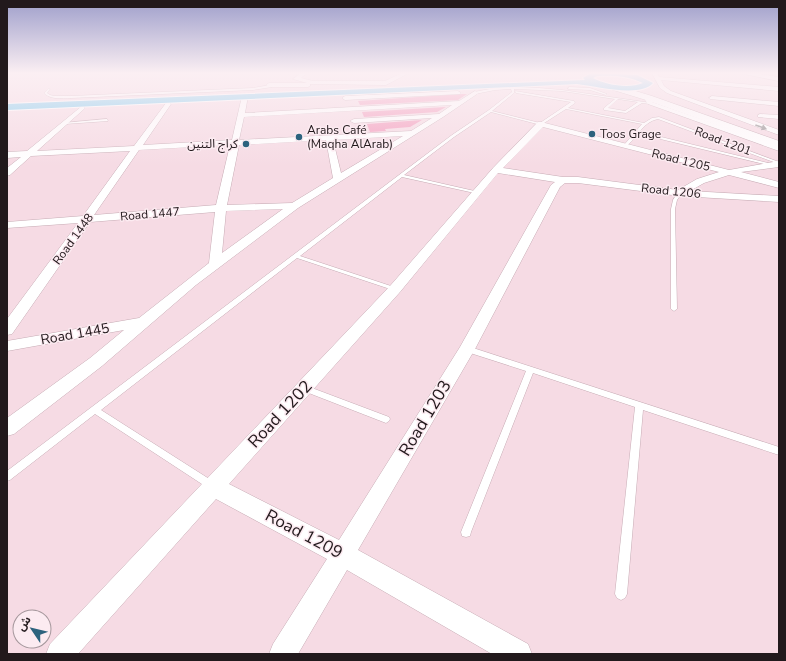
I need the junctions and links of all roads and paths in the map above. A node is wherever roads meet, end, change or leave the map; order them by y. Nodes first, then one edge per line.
1 (75, 104) edge
2 (168, 104) dead end
3 (244, 104) edge
4 (348, 104) edge
5 (447, 104) edge
6 (459, 104) edge
7 (497, 104) edge
8 (571, 104) edge
9 (611, 104) edge
10 (641, 104) edge
11 (655, 104) edge
12 (679, 104) edge
13 (700, 104) edge
14 (728, 104) edge
15 (7, 107) edge
16 (82, 108) dead end
17 (565, 108) junction
18 (740, 108) dead end
19 (351, 110) junction
20 (490, 111) junction
21 (242, 115) junction
22 (441, 116) junction
23 (779, 117) edge
24 (107, 120) dead end
25 (706, 120) junction
26 (354, 121) junction
27 (779, 122) edge
28 (65, 123) junction
29 (541, 124) junction
30 (645, 124) junction
31 (414, 132) junction
32 (779, 133) edge
33 (358, 135) junction
34 (653, 136) dead end
35 (329, 137) junction
36 (779, 140) edge
37 (236, 143) junction
38 (779, 144) edge
39 (625, 146) junction
40 (138, 147) junction
41 (779, 149) edge
42 (29, 154) junction
43 (7, 155) edge
44 (777, 164) edge
45 (496, 170) junction
46 (7, 173) edge
47 (732, 173) junction
48 (401, 176) junction
49 (338, 178) junction
50 (563, 180) junction
51 (779, 185) edge
52 (477, 192) junction
53 (680, 193) junction
54 (779, 199) edge
55 (294, 206) junction
56 (222, 208) junction
57 (87, 220) junction
58 (7, 225) edge
59 (295, 256) junction
60 (215, 264) junction
61 (395, 289) junction
62 (674, 309) dead end
63 (142, 322) junction
64 (7, 330) edge
65 (7, 346) edge
66 (467, 349) junction
67 (530, 370) junction
68 (304, 388) junction
69 (639, 405) junction
70 (95, 410) junction
71 (386, 419) dead end
72 (7, 428) edge
73 (779, 451) edge
74 (7, 477) edge
75 (213, 487) junction
76 (466, 532) dead end
77 (344, 555) junction
78 (621, 594) dead end
79 (60, 654) edge
80 (282, 654) edge
81 (518, 654) edge

1 - 15 main road
2 - 40 street, Road 1448
3 - 21 street
4 - 19 street
5 - 19 street
6 - 22 street
7 - 20 lane
8 - 17 lane
9 - 10 lane
11 - 25 street
12 - 36 street
13 -> 32 street
14 - 18 street
16 - 28 street
17 - 29 lane
17 - 30 lane, Road 1201
19 - 21 street
19 - 26 street
20 - 29 lane, Road 1205
20 - 48 lane
21 - 37 street
22 - 26 street
22 - 31 street
23 - 27 street
24 - 28 lane
25 - 38 street
25 - 41 street
26 - 33 street
28 - 42 street
29 - 39 street, Road 1205
29 - 45 street, Road 1202
30 - 39 lane
30 - 44 lane, Road 1201
31 - 33 street
31 - 49 street
33 - 35 street
34 - 44 lane
35 - 37 street
35 - 49 street
37 - 40 street
37 - 56 street
39 - 47 street, Road 1205
40 - 42 street
40 - 57 street, Road 1448
42 - 43 street
42 - 46 street
44 - 47 street, Road 1201
45 - 50 street, Road 1206
45 - 52 street, Road 1202
47 - 51 street, Road 1205
47 - 53 street, Road 1201
48 - 52 lane
48 - 59 lane
49 - 55 street
50 - 53 street, Road 1206
50 - 66 street, Road 1203
52 - 61 street, Road 1202
53 - 54 street, Road 1206
53 - 62 lane
55 - 56 street, Road 1447
55 - 60 street
56 - 57 street, Road 1447
56 - 60 street
57 - 58 street, Road 1447
57 - 64 street, Road 1448
59 - 61 lane
59 - 70 lane
60 - 63 street
61 - 68 street, Road 1202
63 - 65 street, Road 1445
63 - 72 street
66 - 67 lane
66 - 77 street, Road 1203
67 - 69 lane
67 - 76 lane
68 - 71 lane
68 - 75 street, Road 1202
69 - 73 lane
69 - 78 lane
70 - 74 lane
70 - 75 lane, Road 1209
75 - 77 street, Road 1209
75 - 79 street, Road 1202
77 - 80 street, Road 1203
77 - 81 street, Road 1209

